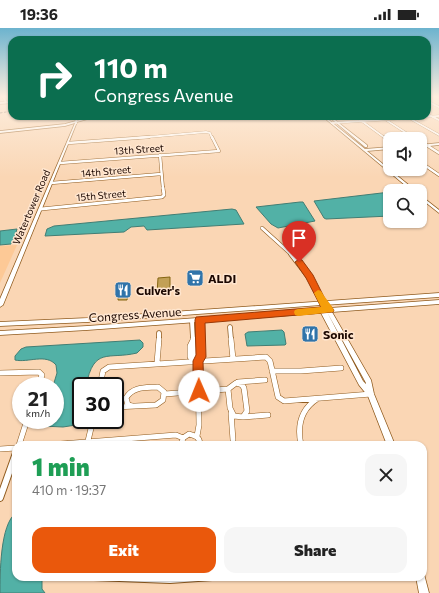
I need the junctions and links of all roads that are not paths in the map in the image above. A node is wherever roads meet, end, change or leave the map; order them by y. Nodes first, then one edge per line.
1 (73, 123) edge
2 (76, 123) edge
3 (332, 123) edge
4 (338, 123) edge
5 (365, 123) edge
6 (391, 123) edge
7 (418, 123) edge
8 (0, 132) edge
9 (405, 132) edge
10 (439, 135) edge
11 (383, 136) edge
12 (68, 143) junction
13 (439, 144) edge
14 (427, 145) edge
15 (366, 146) dead end
16 (427, 146) edge
17 (383, 149) edge
18 (364, 150) junction
19 (439, 153) edge
20 (160, 155) junction
21 (60, 163) junction
22 (427, 167) edge
23 (162, 174) junction
24 (438, 175) edge
25 (51, 183) junction
26 (405, 184) edge
27 (427, 202) edge
28 (41, 209) junction
29 (439, 212) edge
30 (262, 228) dead end
31 (439, 295) edge
32 (439, 302) edge
33 (323, 303) junction
34 (0, 305) edge
35 (326, 310) junction
36 (200, 320) junction
37 (192, 321) junction
38 (0, 324) edge
39 (230, 327) dead end
40 (159, 332) dead end
41 (0, 333) edge
42 (196, 359) junction
43 (233, 359) junction
44 (157, 364) junction
45 (341, 368) dead end
46 (272, 371) junction
47 (0, 373) edge
48 (41, 377) edge
49 (102, 377) edge
50 (265, 380) dead end
51 (236, 383) junction
52 (228, 389) junction
53 (199, 391) junction
54 (164, 394) junction
55 (371, 394) junction
56 (324, 397) junction
57 (296, 400) junction
58 (132, 406) junction
59 (124, 407) edge
60 (305, 409) junction
61 (231, 411) junction
62 (268, 415) dead end
63 (243, 417) junction
64 (24, 429) edge
65 (91, 429) edge
66 (197, 436) junction
67 (183, 438) junction
68 (233, 440) dead end
69 (20, 441) edge
70 (88, 441) edge
71 (108, 441) edge
72 (182, 441) edge
73 (200, 441) edge
74 (301, 441) edge
75 (390, 441) edge
76 (12, 448) edge
77 (0, 449) edge
78 (12, 464) edge
79 (0, 498) edge
80 (422, 581) edge
81 (424, 593) edge

1 - 8 street
2 - 12 street, Watertower Road
3 - 18 street
4 - 15 street
5 - 11 street
6 - 9 street
7 - 10 street
12 - 20 street, 13th Street
12 - 21 street, Watertower Road
13 - 14 street
16 - 19 street
17 - 18 street
18 - 26 street
20 - 21 street, 13th Street
20 - 23 street
21 - 25 street, Watertower Road
22 - 24 street
23 - 25 street, 14th Street
23 - 28 street, 15th Street
25 - 28 street, Watertower Road
27 - 29 street
28 - 34 street, Watertower Road
30 - 33 street
31 - 33 street, Congress Avenue
32 - 35 street, Congress Avenue
33 - 35 street
33 - 38 street, Congress Avenue
35 - 36 street, Congress Avenue
35 - 55 street
36 - 37 street, Congress Avenue
36 - 42 street
37 - 41 street, Congress Avenue
37 - 42 street
39 - 43 street
40 - 44 street
42 - 43 street
42 - 44 street
42 - 53 street
43 - 46 street
44 - 49 street
45 - 46 street
46 - 57 street
47 - 48 street
50 - 51 street
51 - 52 street
51 - 63 street
52 - 53 street
52 - 61 street
53 - 54 street
53 - 66 street
54 - 58 street
54 - 58 street
55 - 56 street
55 - 75 street
56 - 57 street
56 - 60 street
57 - 60 street
58 - 59 street
60 - 74 street
61 - 63 street
61 - 68 street
62 - 63 street
64 - 69 street
65 - 70 street
66 - 67 street
66 - 73 street
67 - 71 street
67 - 72 street
76 - 77 street
78 - 79 street
80 - 81 street

